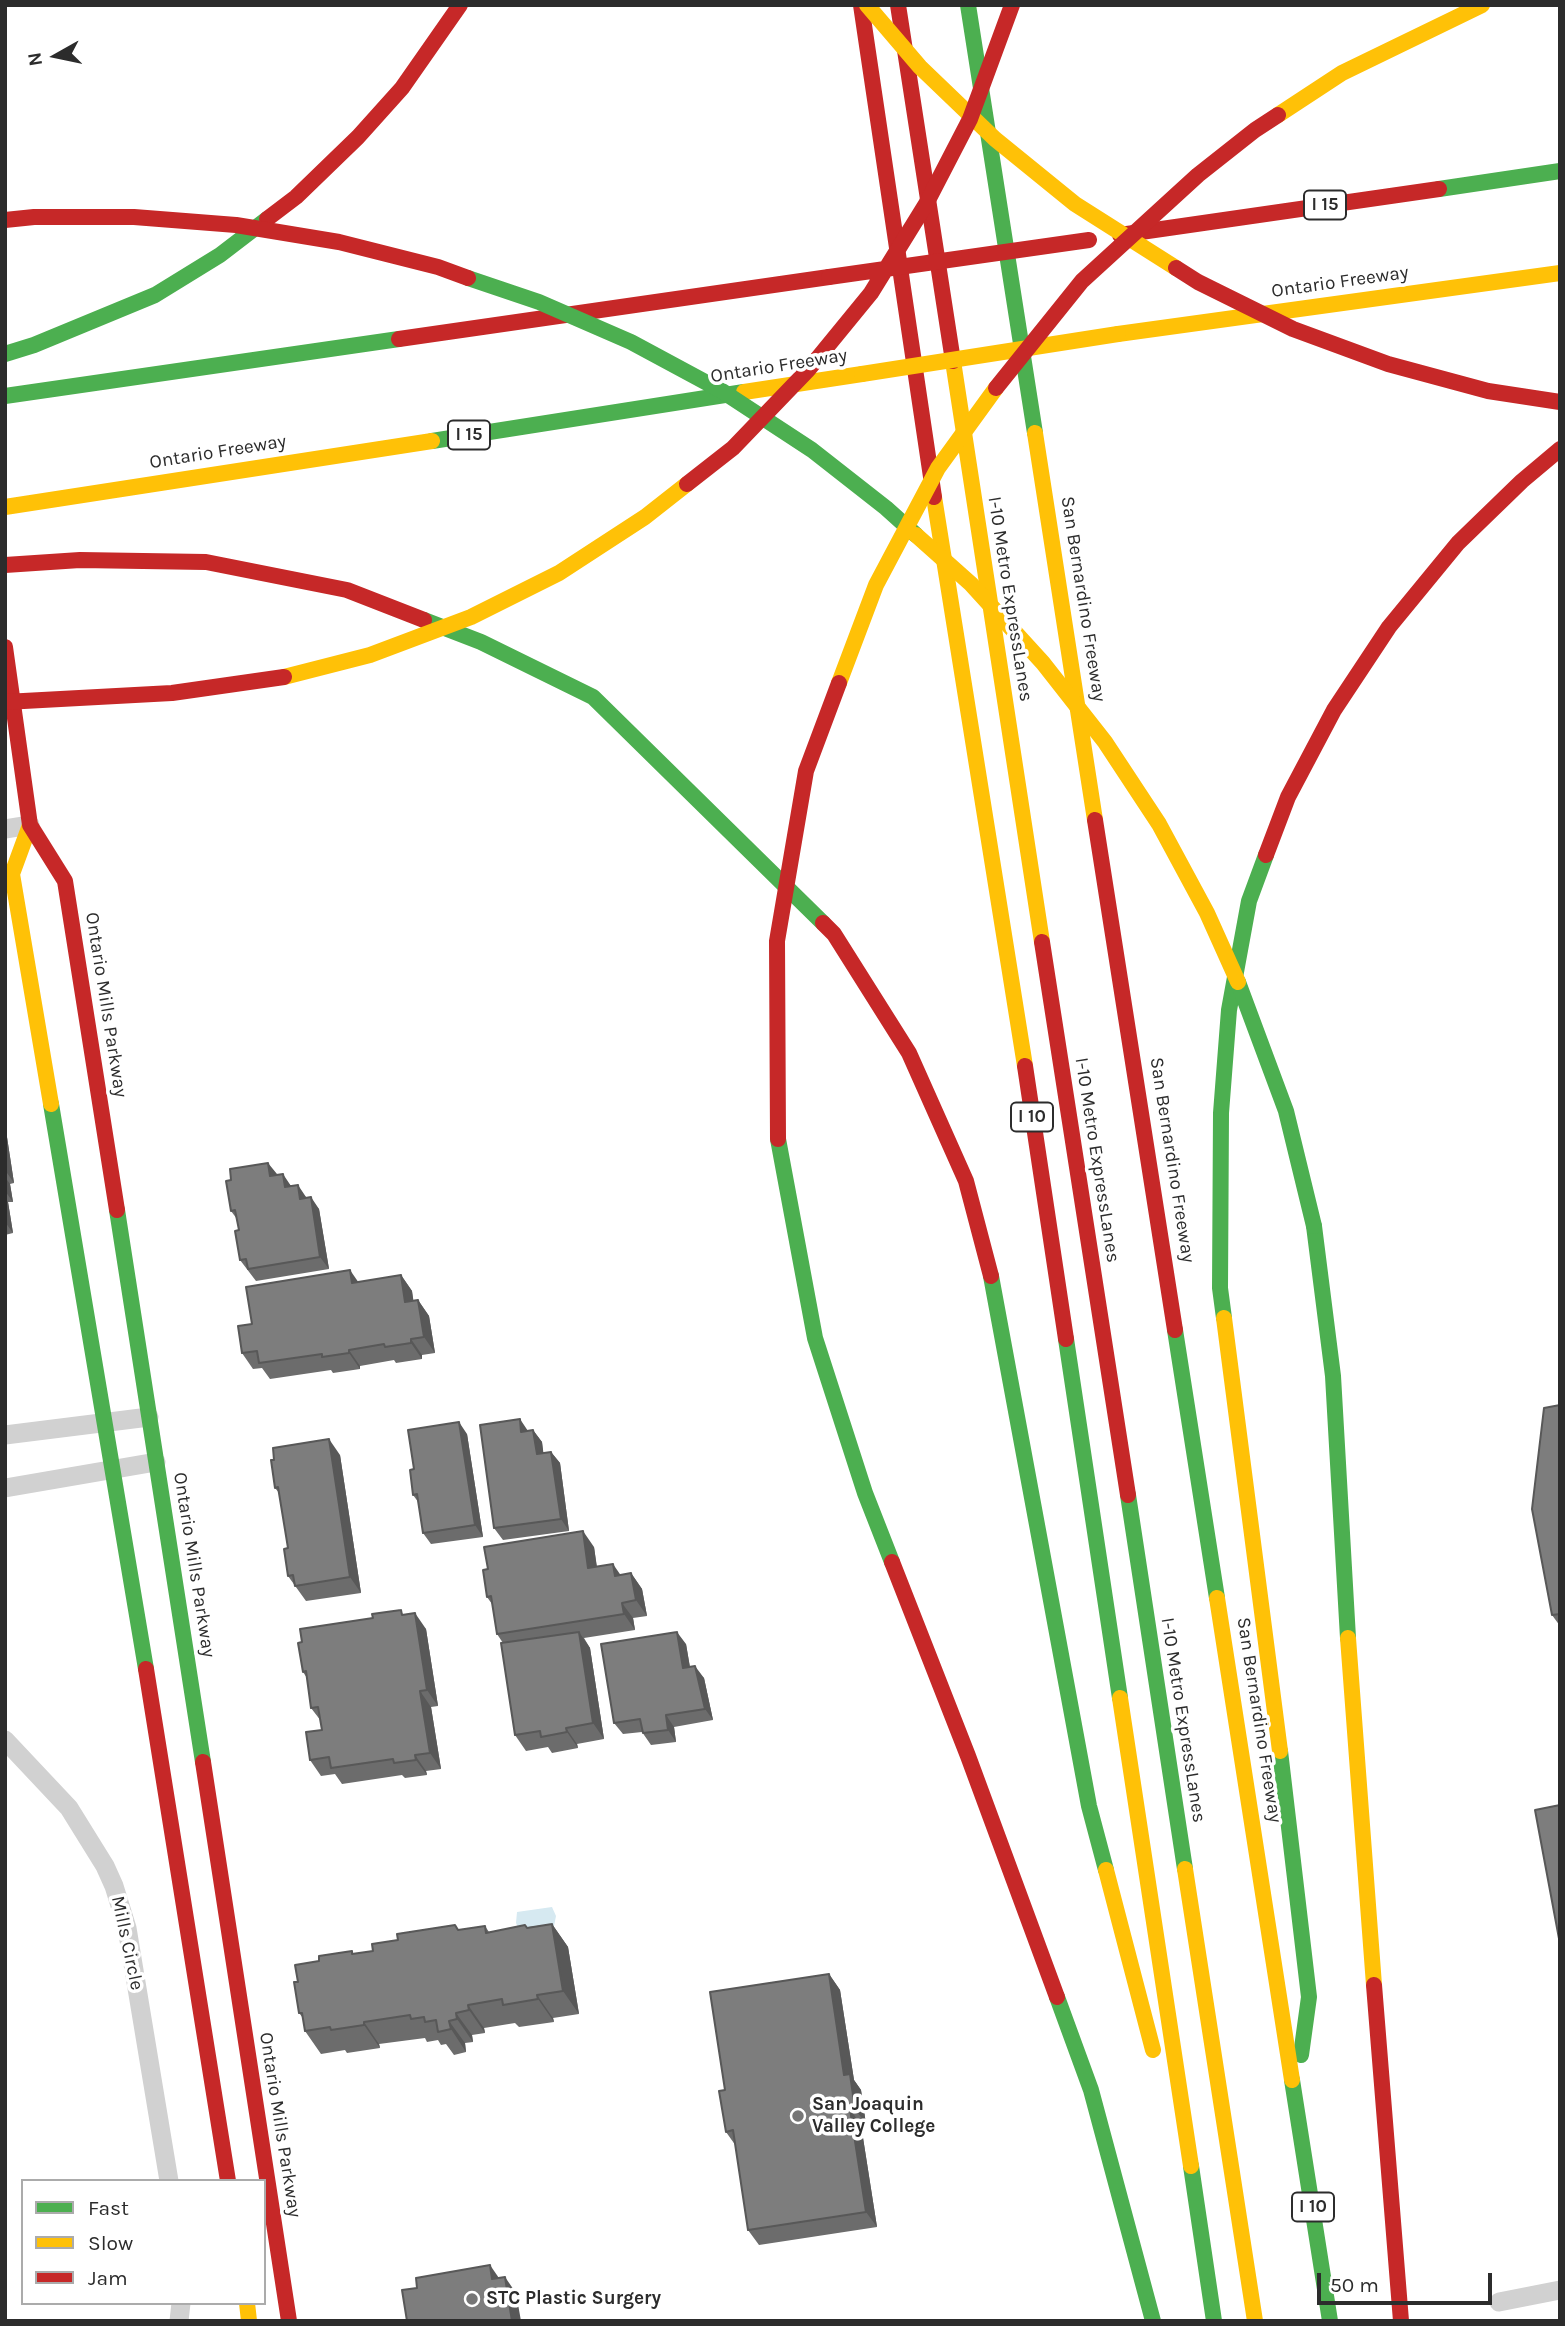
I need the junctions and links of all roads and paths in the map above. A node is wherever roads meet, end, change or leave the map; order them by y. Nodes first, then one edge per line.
1 (460, 5) edge
2 (861, 5) edge
3 (867, 5) edge
4 (898, 5) edge
5 (968, 5) edge
6 (1012, 5) edge
7 (1482, 5) edge
8 (1560, 171) edge
9 (5, 220) edge
10 (1560, 273) edge
11 (5, 354) edge
12 (5, 396) edge
13 (1560, 402) edge
14 (1560, 449) edge
15 (5, 507) edge
16 (5, 565) edge
17 (5, 647) edge
18 (5, 702) edge
19 (30, 825) junction
20 (5, 829) edge
21 (149, 1417) junction
22 (106, 1422) junction
23 (5, 1435) edge
24 (156, 1462) junction
25 (114, 1469) junction
26 (5, 1488) edge
27 (5, 1740) edge
28 (1295, 2093) junction
29 (169, 2179) edge
30 (228, 2179) edge
31 (1200, 2229) junction
32 (1560, 2290) edge
33 (1499, 2302) dead end
34 (289, 2321) edge
35 (1153, 2321) edge
36 (1214, 2321) edge
37 (1255, 2321) edge
38 (1330, 2321) edge
39 (1401, 2321) edge

1 - 11 main road
2 - 31 main road, I 10
3 - 13 main road, bridge
4 - 37 main road, I-10 Metro ExpressLanes
5 - 28 main road, San Bernardino Freeway / I 10
6 - 18 main road, bridge
7 - 35 main road, bridge
8 - 12 main road, I 15, bridge
9 - 39 main road, bridge
10 - 15 main road, Ontario Freeway / I 15, bridge
14 - 28 main road
16 - 31 main road
17 - 19 main road, Ontario Mills Parkway
19 - 20 street
19 - 21 main road, Ontario Mills Parkway
19 - 22 main road, Ontario Mills Parkway
21 - 22 street
21 - 24 main road, Ontario Mills Parkway
22 - 23 street
22 - 25 main road, Ontario Mills Parkway
24 - 25 street
24 - 34 main road, Ontario Mills Parkway
25 - 26 street
25 - 30 main road, Ontario Mills Parkway
27 - 29 street, Mills Circle
28 - 38 main road, San Bernardino Freeway / I 10
31 - 36 main road, I 10
32 - 33 street

